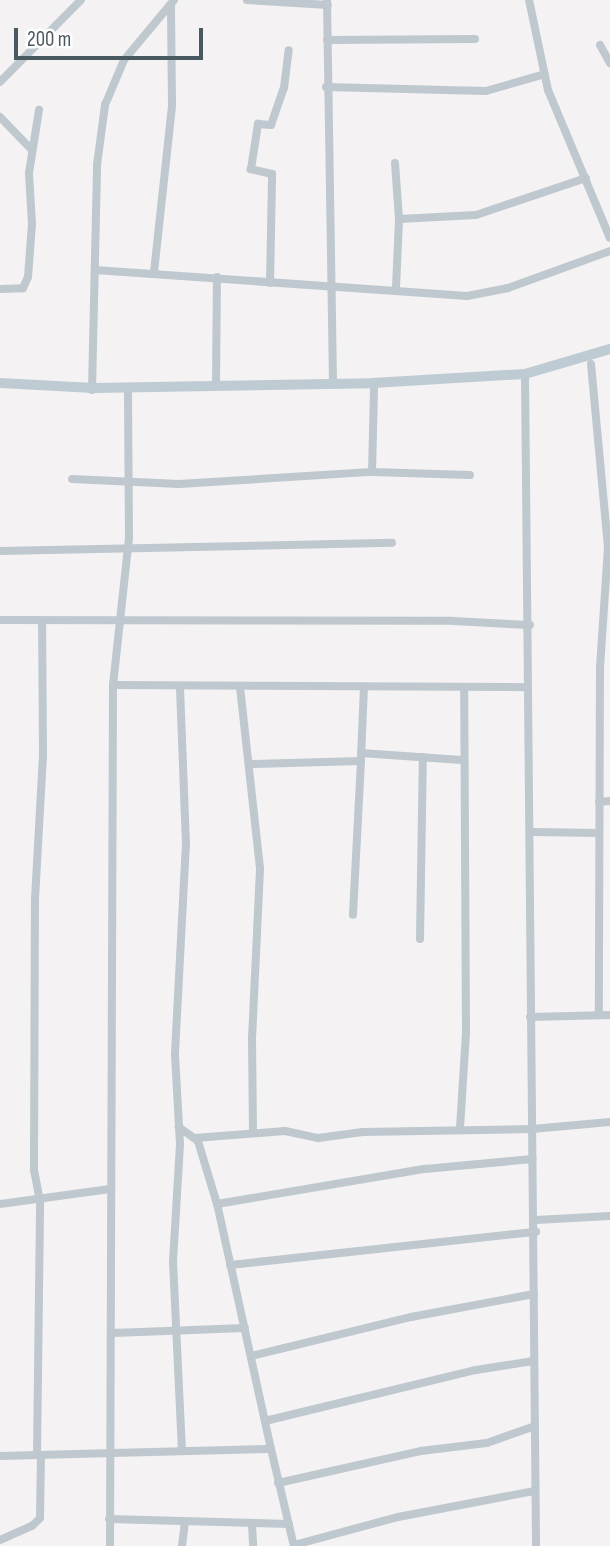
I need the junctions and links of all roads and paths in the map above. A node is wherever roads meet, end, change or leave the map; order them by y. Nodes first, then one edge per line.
1 (81, 0) edge
2 (247, 0) edge
3 (529, 0) edge
4 (259, 1) edge
5 (328, 2) edge
6 (173, 3) edge
7 (475, 39) dead end
8 (327, 40) junction
9 (600, 45) dead end
10 (289, 50) dead end
11 (610, 63) edge
12 (545, 74) junction
13 (0, 82) edge
14 (326, 87) junction
15 (39, 110) dead end
16 (0, 117) edge
17 (32, 150) junction
18 (395, 163) dead end
19 (586, 178) junction
20 (399, 219) junction
21 (610, 238) edge
22 (610, 251) edge
23 (95, 270) junction
24 (154, 272) junction
25 (217, 276) junction
26 (270, 283) junction
27 (396, 288) junction
28 (0, 289) edge
29 (332, 289) junction
30 (610, 349) edge
31 (610, 356) edge
32 (591, 364) junction
33 (526, 377) junction
34 (0, 383) edge
35 (333, 384) junction
36 (216, 386) junction
37 (0, 388) edge
38 (374, 389) junction
39 (92, 390) junction
40 (128, 391) junction
41 (372, 472) junction
42 (470, 474) dead end
43 (72, 479) dead end
44 (129, 484) junction
45 (392, 543) dead end
46 (609, 547) edge
47 (129, 549) junction
48 (0, 551) edge
49 (0, 620) edge
50 (42, 623) junction
51 (118, 623) junction
52 (530, 625) junction
53 (113, 685) junction
54 (240, 687) junction
55 (364, 687) junction
56 (464, 687) junction
57 (527, 687) junction
58 (180, 688) junction
59 (610, 736) edge
60 (599, 738) junction
61 (361, 757) junction
62 (423, 757) junction
63 (462, 760) junction
64 (251, 764) junction
65 (610, 801) edge
66 (599, 802) junction
67 (532, 832) junction
68 (599, 833) junction
69 (354, 915) dead end
70 (420, 939) dead end
71 (599, 1014) junction
72 (610, 1015) edge
73 (530, 1017) junction
74 (610, 1122) edge
75 (180, 1127) junction
76 (460, 1128) junction
77 (532, 1129) junction
78 (253, 1133) junction
79 (195, 1138) junction
80 (533, 1159) junction
81 (110, 1189) junction
82 (40, 1200) junction
83 (0, 1204) edge
84 (217, 1204) junction
85 (610, 1216) edge
86 (536, 1220) junction
87 (536, 1232) junction
88 (230, 1265) junction
89 (534, 1294) junction
90 (245, 1328) junction
91 (175, 1329) junction
92 (113, 1333) junction
93 (251, 1356) junction
94 (533, 1361) junction
95 (265, 1421) junction
96 (532, 1427) junction
97 (271, 1449) junction
98 (182, 1451) junction
99 (110, 1452) junction
100 (39, 1455) junction
101 (0, 1456) edge
102 (278, 1483) junction
103 (534, 1491) junction
104 (109, 1519) junction
105 (185, 1522) junction
106 (252, 1524) junction
107 (289, 1524) junction
108 (0, 1540) edge
109 (110, 1546) edge
110 (182, 1546) edge
111 (253, 1546) edge
112 (294, 1546) edge
113 (536, 1546) edge

1 - 13 street
2 - 4 street
3 - 12 street
4 - 5 street
5 - 8 street
6 - 23 street
6 - 24 street
7 - 8 street
8 - 14 street
9 - 11 street
10 - 26 street
12 - 14 street
12 - 19 street
14 - 29 street
15 - 17 street
16 - 17 street
17 - 28 street
18 - 20 street
19 - 20 street
19 - 21 street
20 - 27 street
22 - 27 street
23 - 24 street
23 - 39 street
24 - 25 street
25 - 26 street
25 - 36 street
26 - 29 street
27 - 29 street
29 - 35 street
30 - 33 main road
31 - 32 main road
32 - 33 main road
32 - 46 street
33 - 35 main road
33 - 38 main road
33 - 52 street
34 - 39 main road
35 - 36 main road
36 - 40 main road
37 - 39 main road
38 - 40 main road
38 - 41 street
39 - 40 main road
40 - 44 street
41 - 42 street
41 - 44 street
43 - 44 street
44 - 47 street
45 - 47 street
46 - 60 street
47 - 48 street
47 - 51 street
49 - 50 street
50 - 51 street
50 - 82 street
51 - 52 street
51 - 53 street
52 - 57 street
53 - 58 street
53 - 81 street
54 - 55 street
54 - 58 street
54 - 64 street
55 - 56 street
55 - 61 street
56 - 57 street
56 - 63 street
57 - 67 street
58 - 75 street
59 - 60 street
60 - 66 street
61 - 62 street
61 - 64 street
61 - 69 street
62 - 63 street
62 - 70 street
63 - 76 street
64 - 78 street
65 - 66 street
66 - 68 street
67 - 68 street
67 - 73 street
68 - 71 street
71 - 72 street
71 - 73 street
73 - 77 street
74 - 77 street
75 - 79 street
75 - 91 street
76 - 77 street
76 - 78 street
77 - 80 street
78 - 79 street
79 - 84 street
80 - 84 street
80 - 86 street
81 - 82 street
81 - 92 street
82 - 83 street
82 - 100 street
84 - 88 street
85 - 86 street
86 - 87 street
87 - 88 street
87 - 89 street
88 - 90 street
89 - 93 street
89 - 94 street
90 - 91 street
90 - 93 street
91 - 92 street
91 - 98 street
92 - 99 street
93 - 95 street
94 - 95 street
94 - 96 street
95 - 97 street
96 - 102 street
96 - 103 street
97 - 98 street
97 - 102 street
98 - 99 street
99 - 100 street
99 - 104 street
100 - 101 street
100 - 108 street
102 - 107 street
103 - 112 street
103 - 113 street
104 - 105 street
104 - 109 street
105 - 106 street
105 - 110 street
106 - 107 street
106 - 111 street
107 - 112 street

